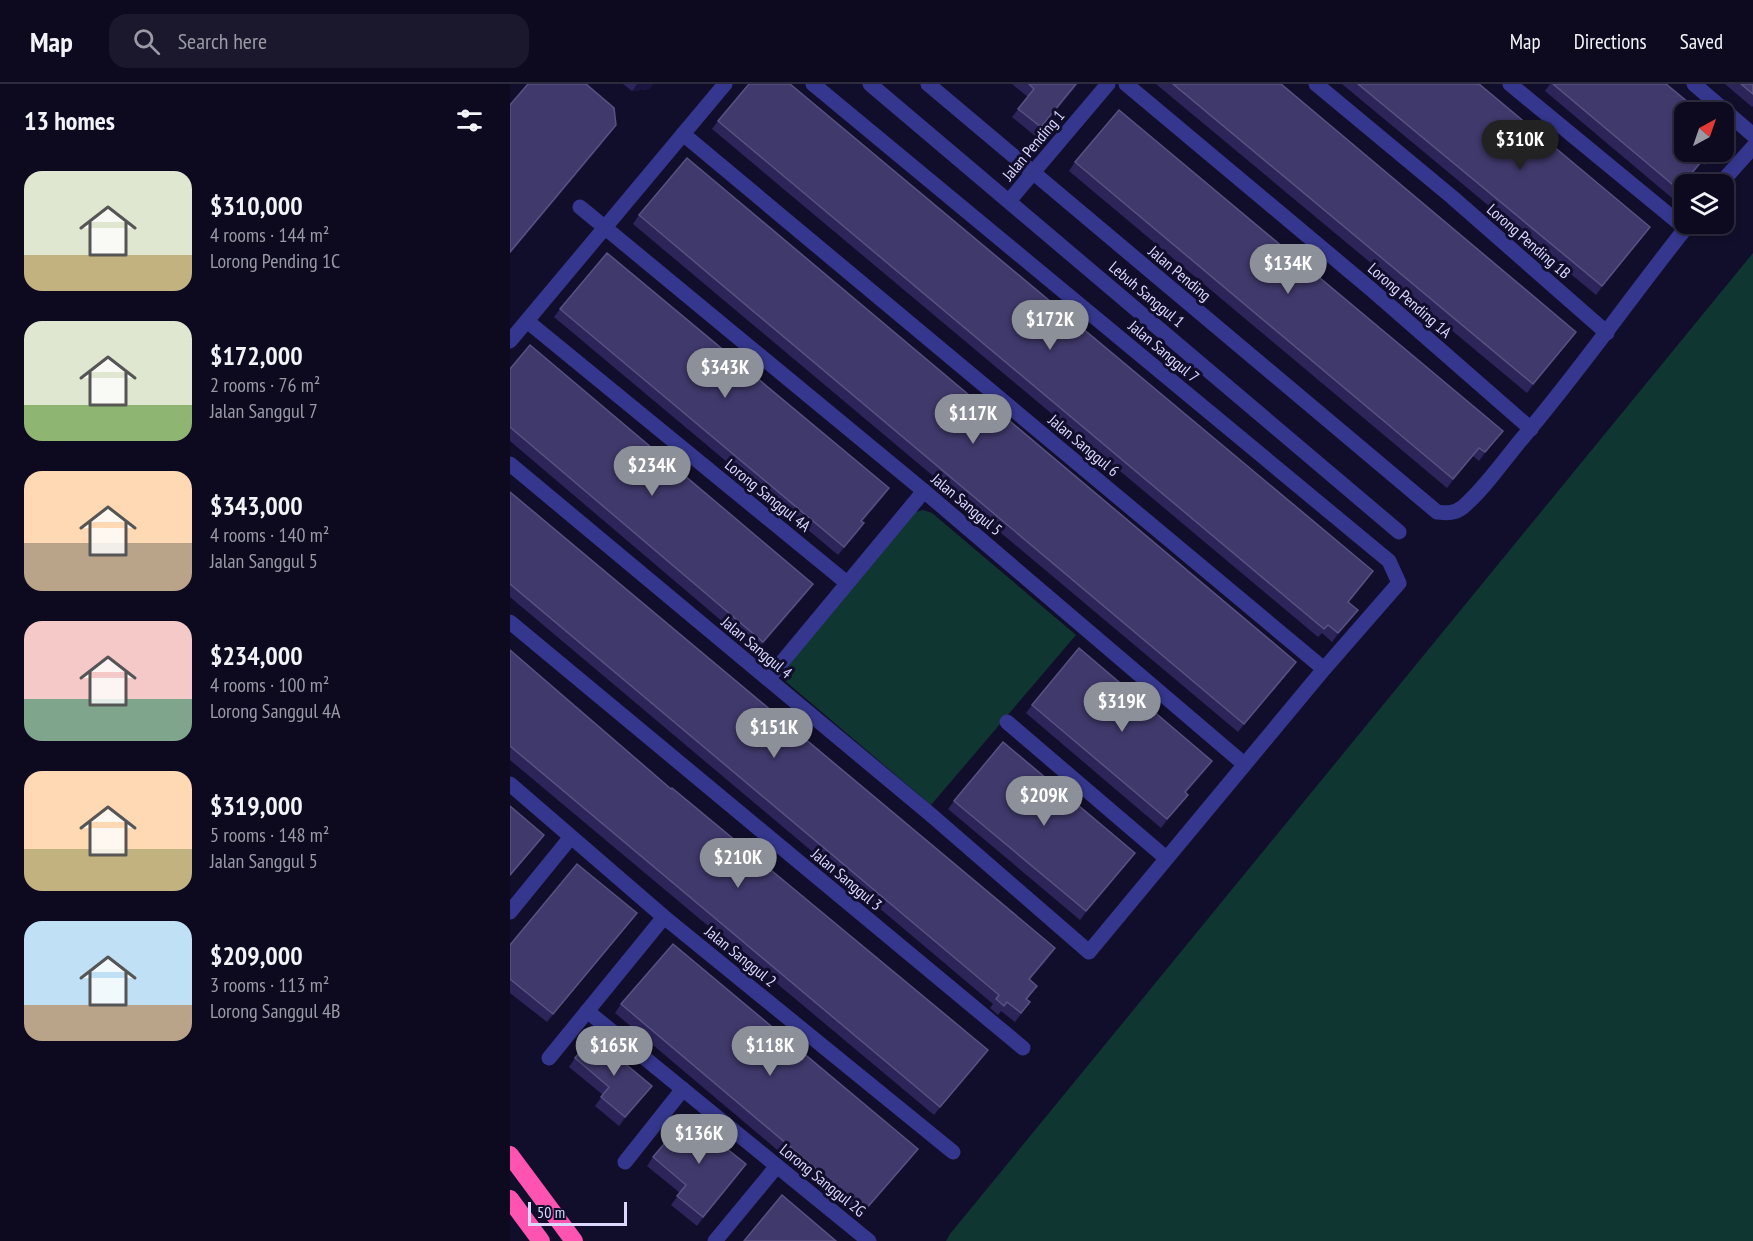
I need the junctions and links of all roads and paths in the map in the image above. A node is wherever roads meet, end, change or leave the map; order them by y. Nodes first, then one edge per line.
1 (725, 84) edge
2 (813, 84) edge
3 (870, 84) edge
4 (1108, 84) edge
5 (1126, 84) edge
6 (1316, 84) edge
7 (1510, 84) edge
8 (1695, 84) edge
9 (938, 87) edge
10 (683, 134) junction
11 (1753, 135) edge
12 (1753, 147) edge
13 (1033, 174) junction
14 (1729, 174) edge
15 (1009, 201) junction
16 (580, 207) dead end
17 (1674, 216) edge
18 (606, 226) junction
19 (1681, 234) edge
20 (527, 321) junction
21 (1607, 333) junction
22 (510, 341) edge
23 (1531, 429) junction
24 (510, 464) edge
25 (924, 491) junction
26 (1400, 532) dead end
27 (847, 583) junction
28 (510, 622) edge
29 (1324, 669) junction
30 (768, 679) junction
31 (1007, 722) dead end
32 (1244, 764) junction
33 (510, 784) edge
34 (571, 837) junction
35 (1166, 858) junction
36 (510, 912) edge
37 (664, 917) junction
38 (587, 1011) junction
39 (1023, 1048) dead end
40 (549, 1058) dead end
41 (683, 1089) junction
42 (953, 1152) dead end
43 (510, 1155) edge
44 (625, 1162) dead end
45 (777, 1166) junction
46 (510, 1199) edge
47 (541, 1241) edge
48 (574, 1241) edge
49 (716, 1241) edge
50 (869, 1241) edge

1 - 10 street
2 - 29 street, Jalan Sanggul 7
3 - 15 street, Lebuh Sanggul 1
4 - 13 street, Jalan Pending 1
5 - 23 street, Lorong Pending 1A
6 - 21 street, Lorong Pending 1B
7 - 17 street
8 - 11 street
9 - 13 street, Jalan Pending
10 - 18 street
10 - 29 street, Jalan Sanggul 6
12 - 14 street
13 - 15 street, Jalan Pending 1
13 - 23 street, Jalan Pending
15 - 26 street, Lebuh Sanggul 1
16 - 18 street, Jalan Sanggul 5
18 - 20 street
18 - 25 street, Jalan Sanggul 5
19 - 21 street
20 - 22 street
20 - 27 street, Lorong Sanggul 4A
21 - 23 street
24 - 30 street, Jalan Sanggul 4
25 - 27 street
25 - 32 street, Jalan Sanggul 5
27 - 30 street
28 - 39 street, Jalan Sanggul 3
29 - 32 street
30 - 35 street, Jalan Sanggul 4
31 - 35 street
32 - 35 street
33 - 34 street, Jalan Sanggul 2
34 - 36 street
34 - 37 street, Jalan Sanggul 2
37 - 38 street
37 - 42 street, Jalan Sanggul 2
38 - 40 street
38 - 41 street, Lorong Sanggul 2G
41 - 44 street
41 - 45 street, Lorong Sanggul 2G
43 - 48 highway
45 - 49 street
45 - 50 street, Lorong Sanggul 2G
46 - 47 highway

